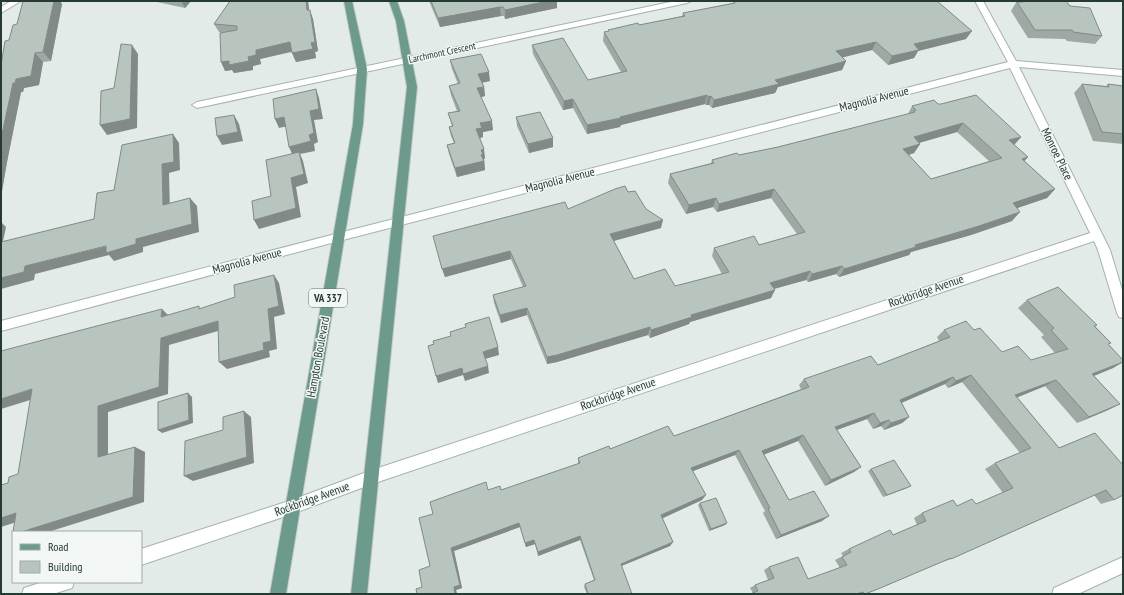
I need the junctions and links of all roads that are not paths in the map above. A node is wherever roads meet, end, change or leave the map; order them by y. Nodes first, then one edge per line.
1 (17, 1) edge
2 (348, 1) edge
3 (393, 1) edge
4 (687, 1) edge
5 (978, 1) edge
6 (1, 10) edge
7 (407, 60) junction
8 (1013, 64) junction
9 (362, 69) junction
10 (1123, 73) edge
11 (197, 105) dead end
12 (398, 222) junction
13 (1097, 235) junction
14 (339, 237) junction
15 (1123, 313) edge
16 (1, 326) edge
17 (372, 477) junction
18 (292, 507) junction
19 (142, 557) edge
20 (1123, 565) edge
21 (63, 583) edge
22 (30, 594) edge
23 (278, 594) edge
24 (359, 594) edge
25 (1060, 594) edge

1 - 6 street
2 - 9 main road, Hampton Boulevard / VA 337
3 - 7 main road
4 - 7 street, Larchmont Crescent
5 - 8 street, Monroe Place
7 - 9 street, Larchmont Crescent
7 - 12 main road
8 - 10 street, Magnolia Avenue
8 - 12 street, Magnolia Avenue
8 - 13 street, Monroe Place
9 - 11 street, Larchmont Crescent
9 - 14 main road, Hampton Boulevard / VA 337
12 - 14 street, Magnolia Avenue
12 - 17 main road
13 - 15 street, Monroe Place
13 - 17 street, Rockbridge Avenue
14 - 16 street, Magnolia Avenue
14 - 18 main road, Hampton Boulevard / VA 337
17 - 18 street, Rockbridge Avenue
17 - 24 main road
18 - 19 street, Rockbridge Avenue
18 - 23 main road, Hampton Boulevard / VA 337
20 - 25 street
21 - 22 street

